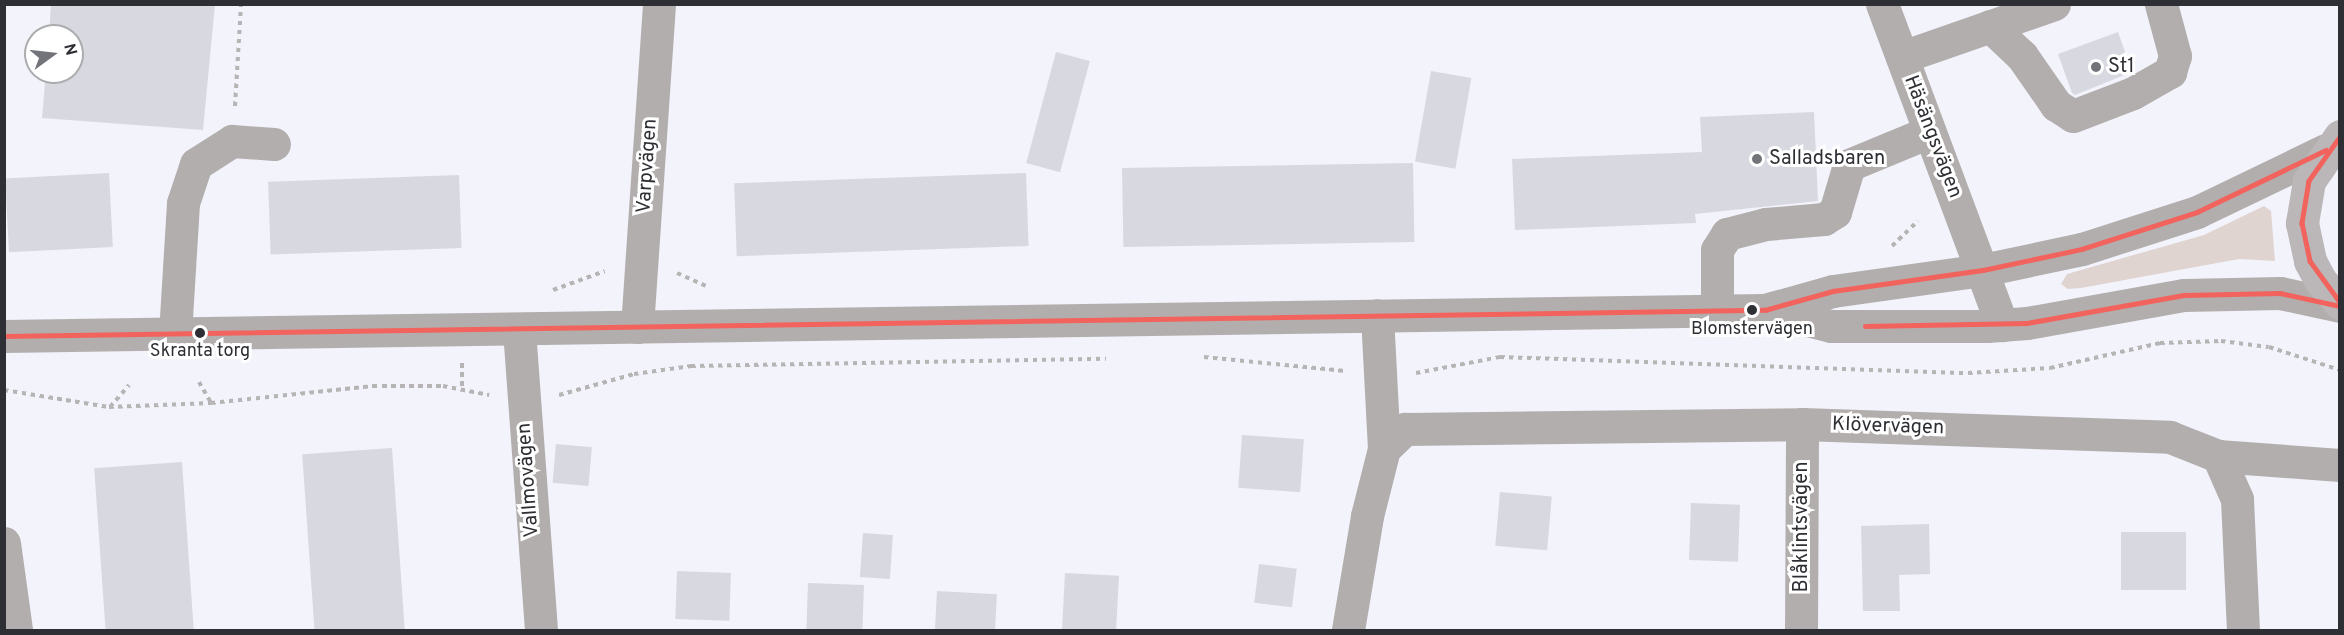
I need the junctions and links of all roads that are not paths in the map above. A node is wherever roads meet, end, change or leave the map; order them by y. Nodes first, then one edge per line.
1 (659, 4) edge
2 (1882, 4) edge
3 (2054, 4) edge
4 (2161, 4) edge
5 (1990, 26) junction
6 (1902, 57) junction
7 (1929, 132) junction
8 (2333, 143) edge
9 (274, 144) dead end
10 (1983, 270) junction
11 (2340, 305) edge
12 (1765, 310) junction
13 (1717, 311) junction
14 (1377, 315) junction
15 (2002, 325) junction
16 (637, 327) junction
17 (519, 330) junction
18 (175, 334) junction
19 (4, 336) edge
20 (1802, 424) junction
21 (1384, 449) junction
22 (2218, 456) junction
23 (2340, 465) edge
24 (4, 543) edge
25 (16, 630) edge
26 (541, 630) edge
27 (1348, 630) edge
28 (1801, 630) edge
29 (2243, 630) edge

1 - 16 street, Varpvägen
2 - 6 street, Häsängsvägen
3 - 5 street
4 - 5 street
5 - 6 street
6 - 7 street, Häsängsvägen
7 - 10 street, Häsängsvägen
7 - 13 street
8 - 10 street
8 - 11 highway
9 - 18 street
10 - 12 street
10 - 15 street, Häsängsvägen
11 - 15 street
12 - 13 street
12 - 15 street
13 - 14 street
14 - 16 street
14 - 21 street
16 - 17 street
17 - 18 street
17 - 26 street, Vallmovägen
18 - 19 street
20 - 21 street, Klövervägen
20 - 22 street, Klövervägen
20 - 28 street, Blåklintsvägen
21 - 27 street
22 - 23 street, Klövervägen
22 - 29 street
24 - 25 street

